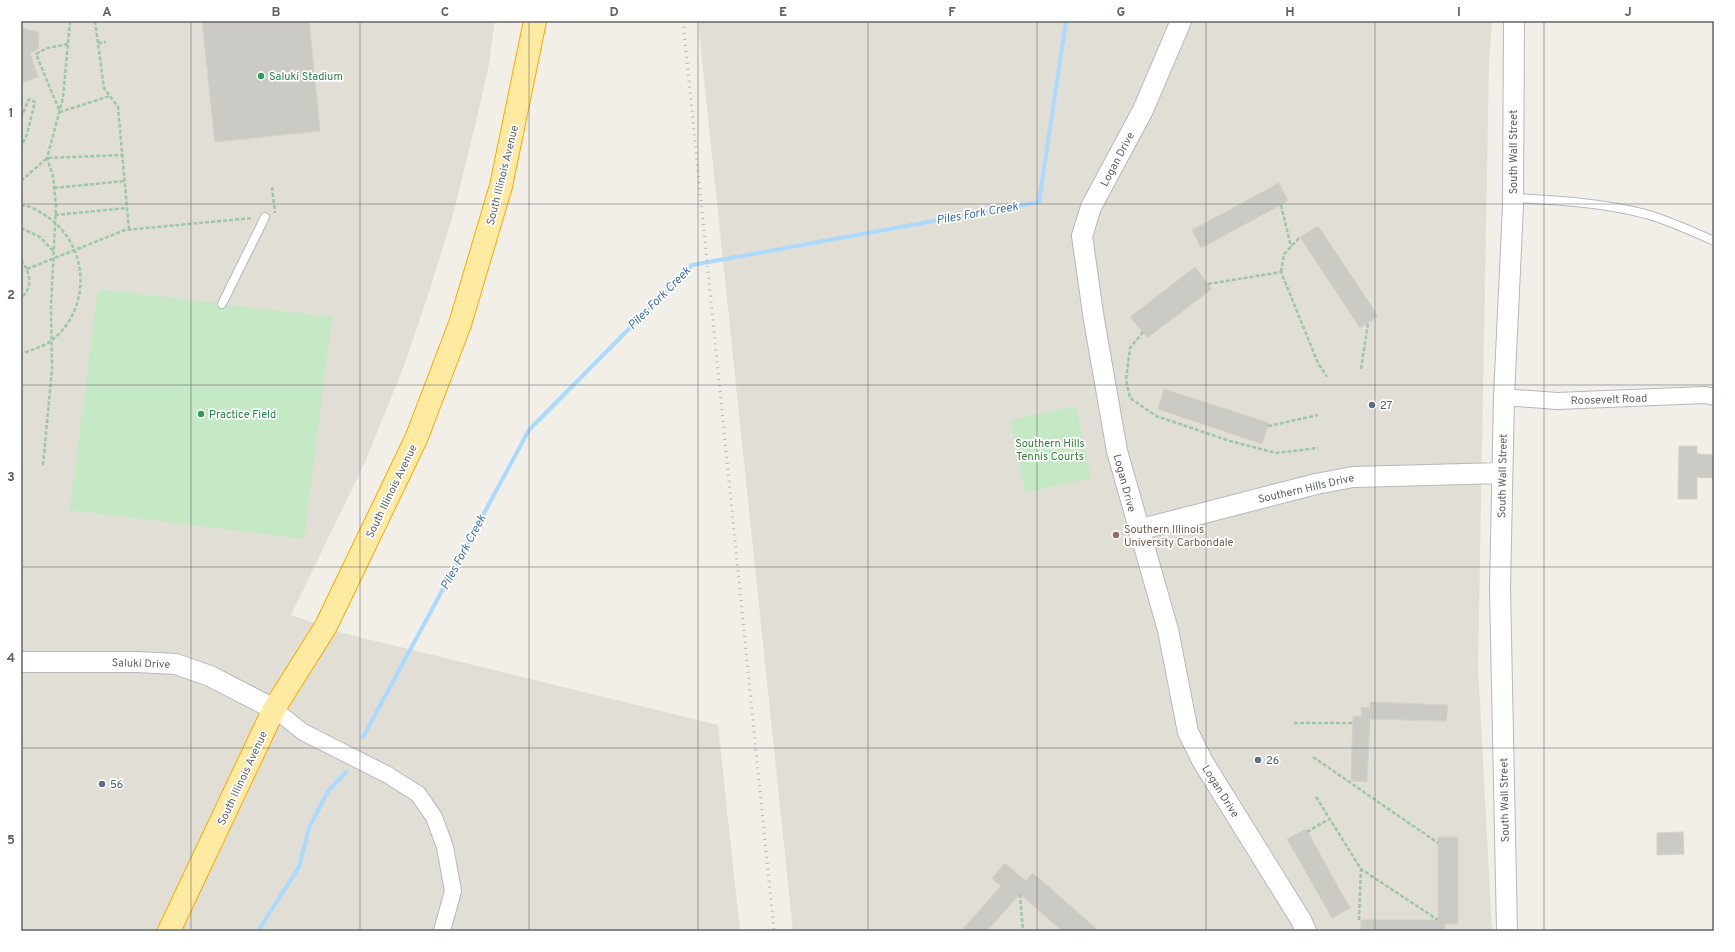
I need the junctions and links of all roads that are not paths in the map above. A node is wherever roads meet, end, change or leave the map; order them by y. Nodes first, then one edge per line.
1 (535, 21) edge
2 (1181, 21) edge
3 (1514, 21) edge
4 (1513, 198) junction
5 (265, 217) road end
6 (1714, 241) edge
7 (222, 304) dead end
8 (1504, 397) junction
9 (1714, 397) edge
10 (1502, 473) junction
11 (1138, 530) junction
12 (21, 662) edge
13 (274, 709) junction
14 (169, 931) edge
15 (442, 931) edge
16 (1306, 931) edge
17 (1507, 931) edge

1 - 13 highway, South Illinois Avenue
2 - 11 street, Logan Drive
3 - 4 street, South Wall Street
4 - 6 lane
4 - 8 street, South Wall Street
5 - 7 lane
8 - 9 street, Roosevelt Road
8 - 10 street, South Wall Street
10 - 11 street, Southern Hills Drive
10 - 17 street, South Wall Street
11 - 16 street, Logan Drive
12 - 13 street, Saluki Drive
13 - 14 highway, South Illinois Avenue
13 - 15 street

